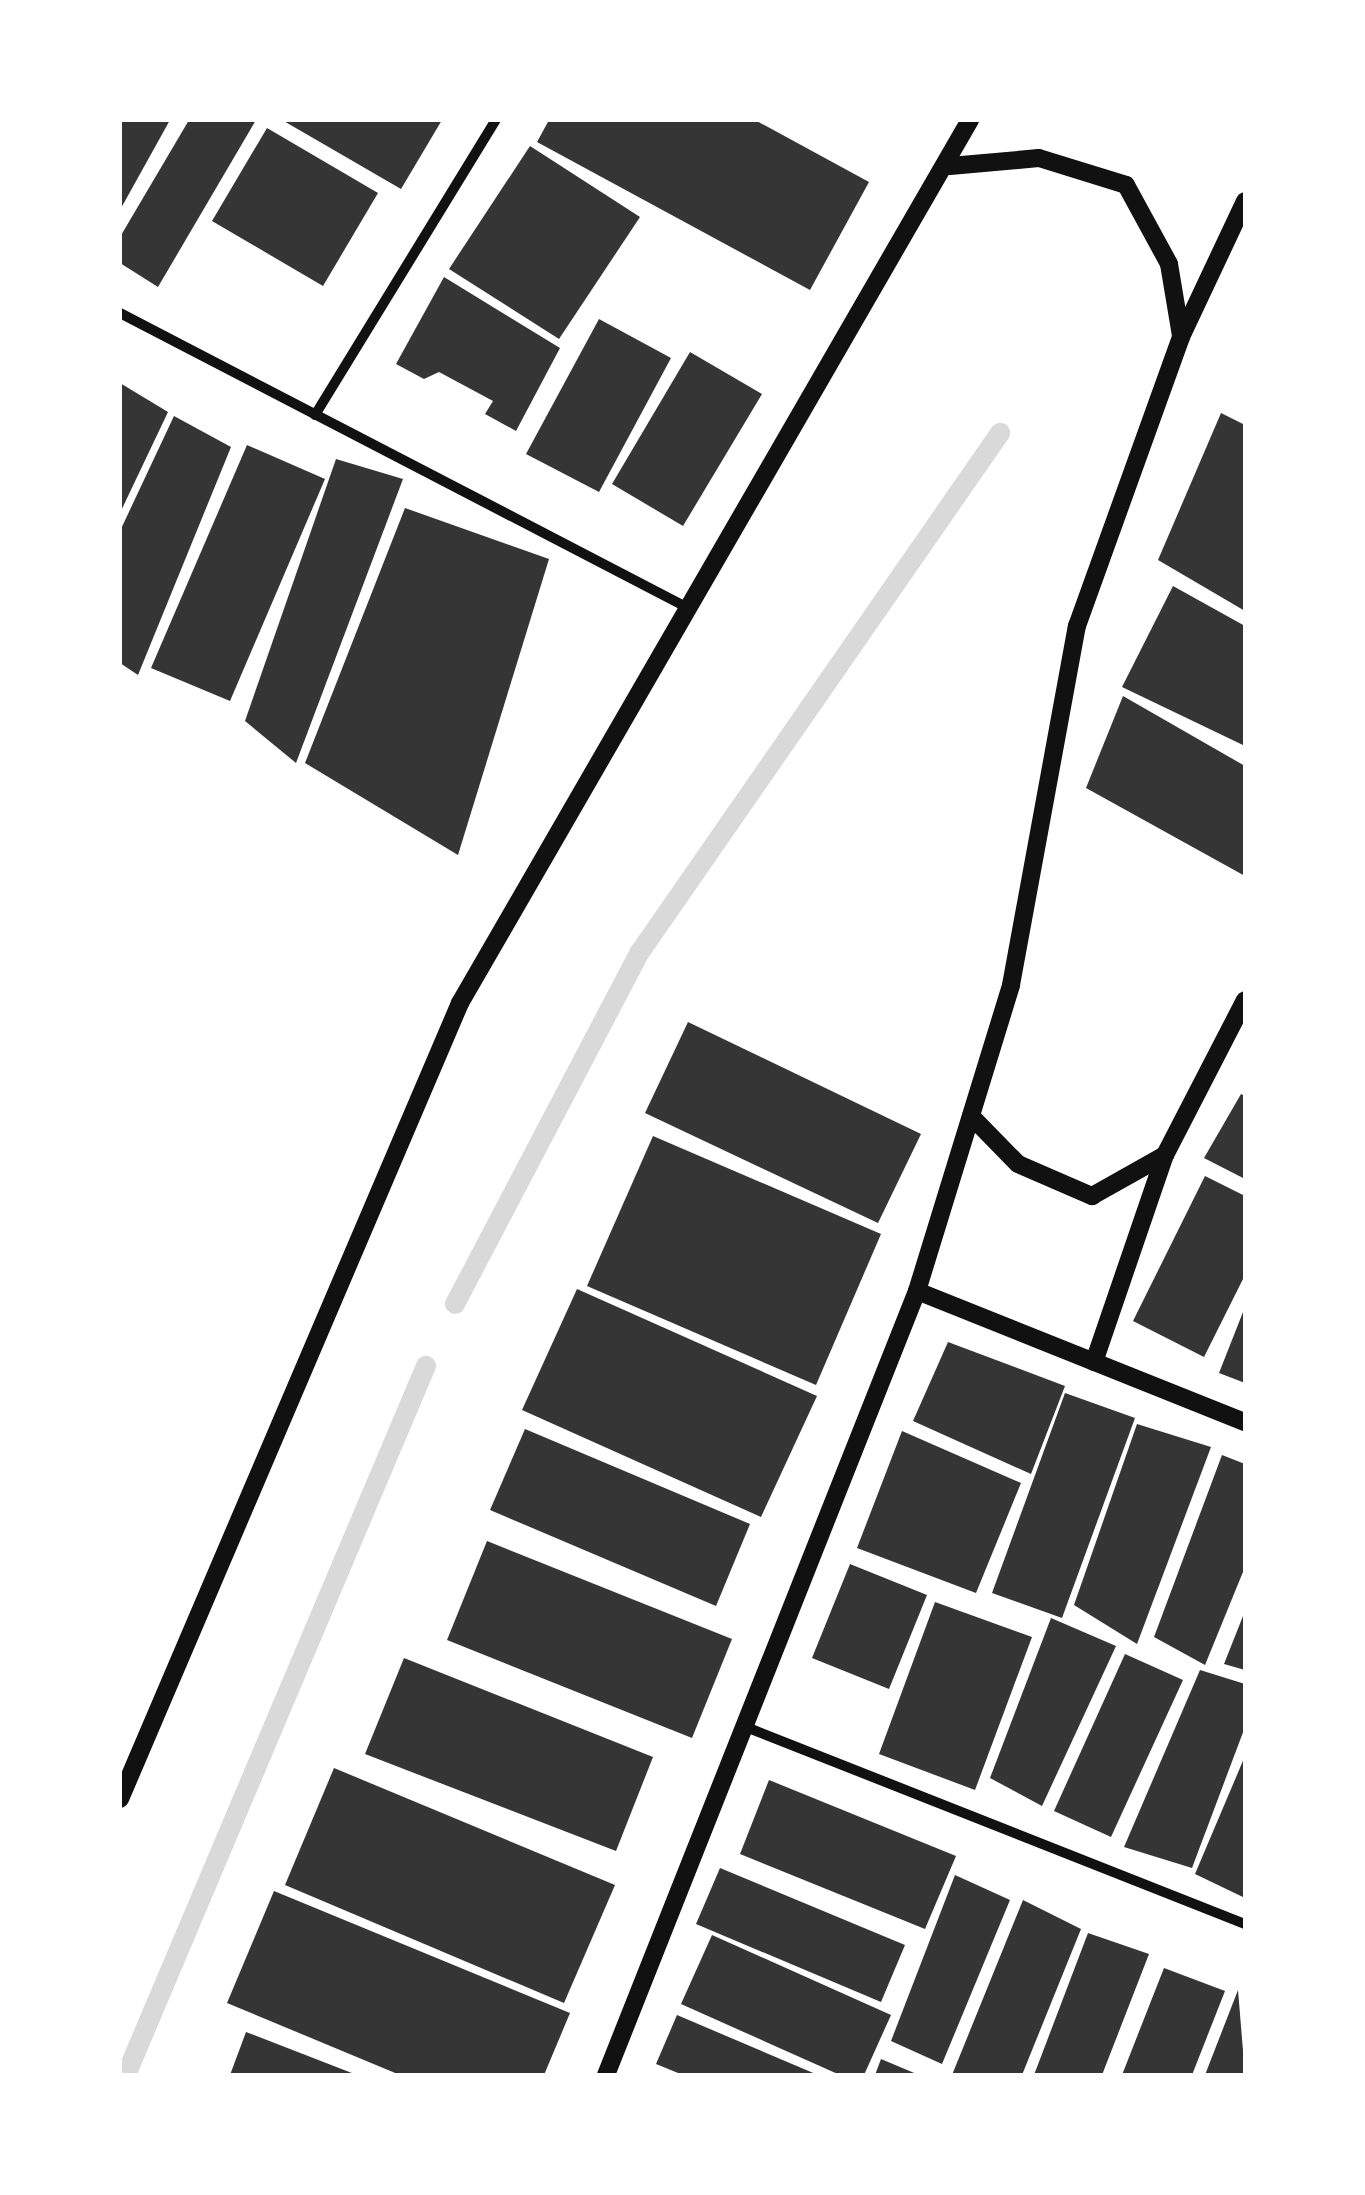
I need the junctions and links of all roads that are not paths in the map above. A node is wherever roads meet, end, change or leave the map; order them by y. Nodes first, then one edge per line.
1 (496, 120) edge
2 (970, 120) edge
3 (950, 166) junction
4 (1245, 201) edge
5 (120, 313) edge
6 (1181, 336) junction
7 (315, 415) junction
8 (690, 610) junction
9 (1245, 1000) edge
10 (971, 1116) junction
11 (1165, 1155) junction
12 (917, 1291) junction
13 (1094, 1362) junction
14 (1245, 1422) edge
15 (746, 1727) junction
16 (120, 1799) edge
17 (1245, 1924) edge
18 (606, 2075) edge

1 - 7 street
2 - 3 street
3 - 6 street
3 - 8 street
4 - 6 street
5 - 7 street
6 - 10 street
7 - 8 street
8 - 16 street
9 - 11 street
10 - 11 street
10 - 12 street
11 - 13 street
12 - 13 street
12 - 15 street
13 - 14 street
15 - 17 street
15 - 18 street

